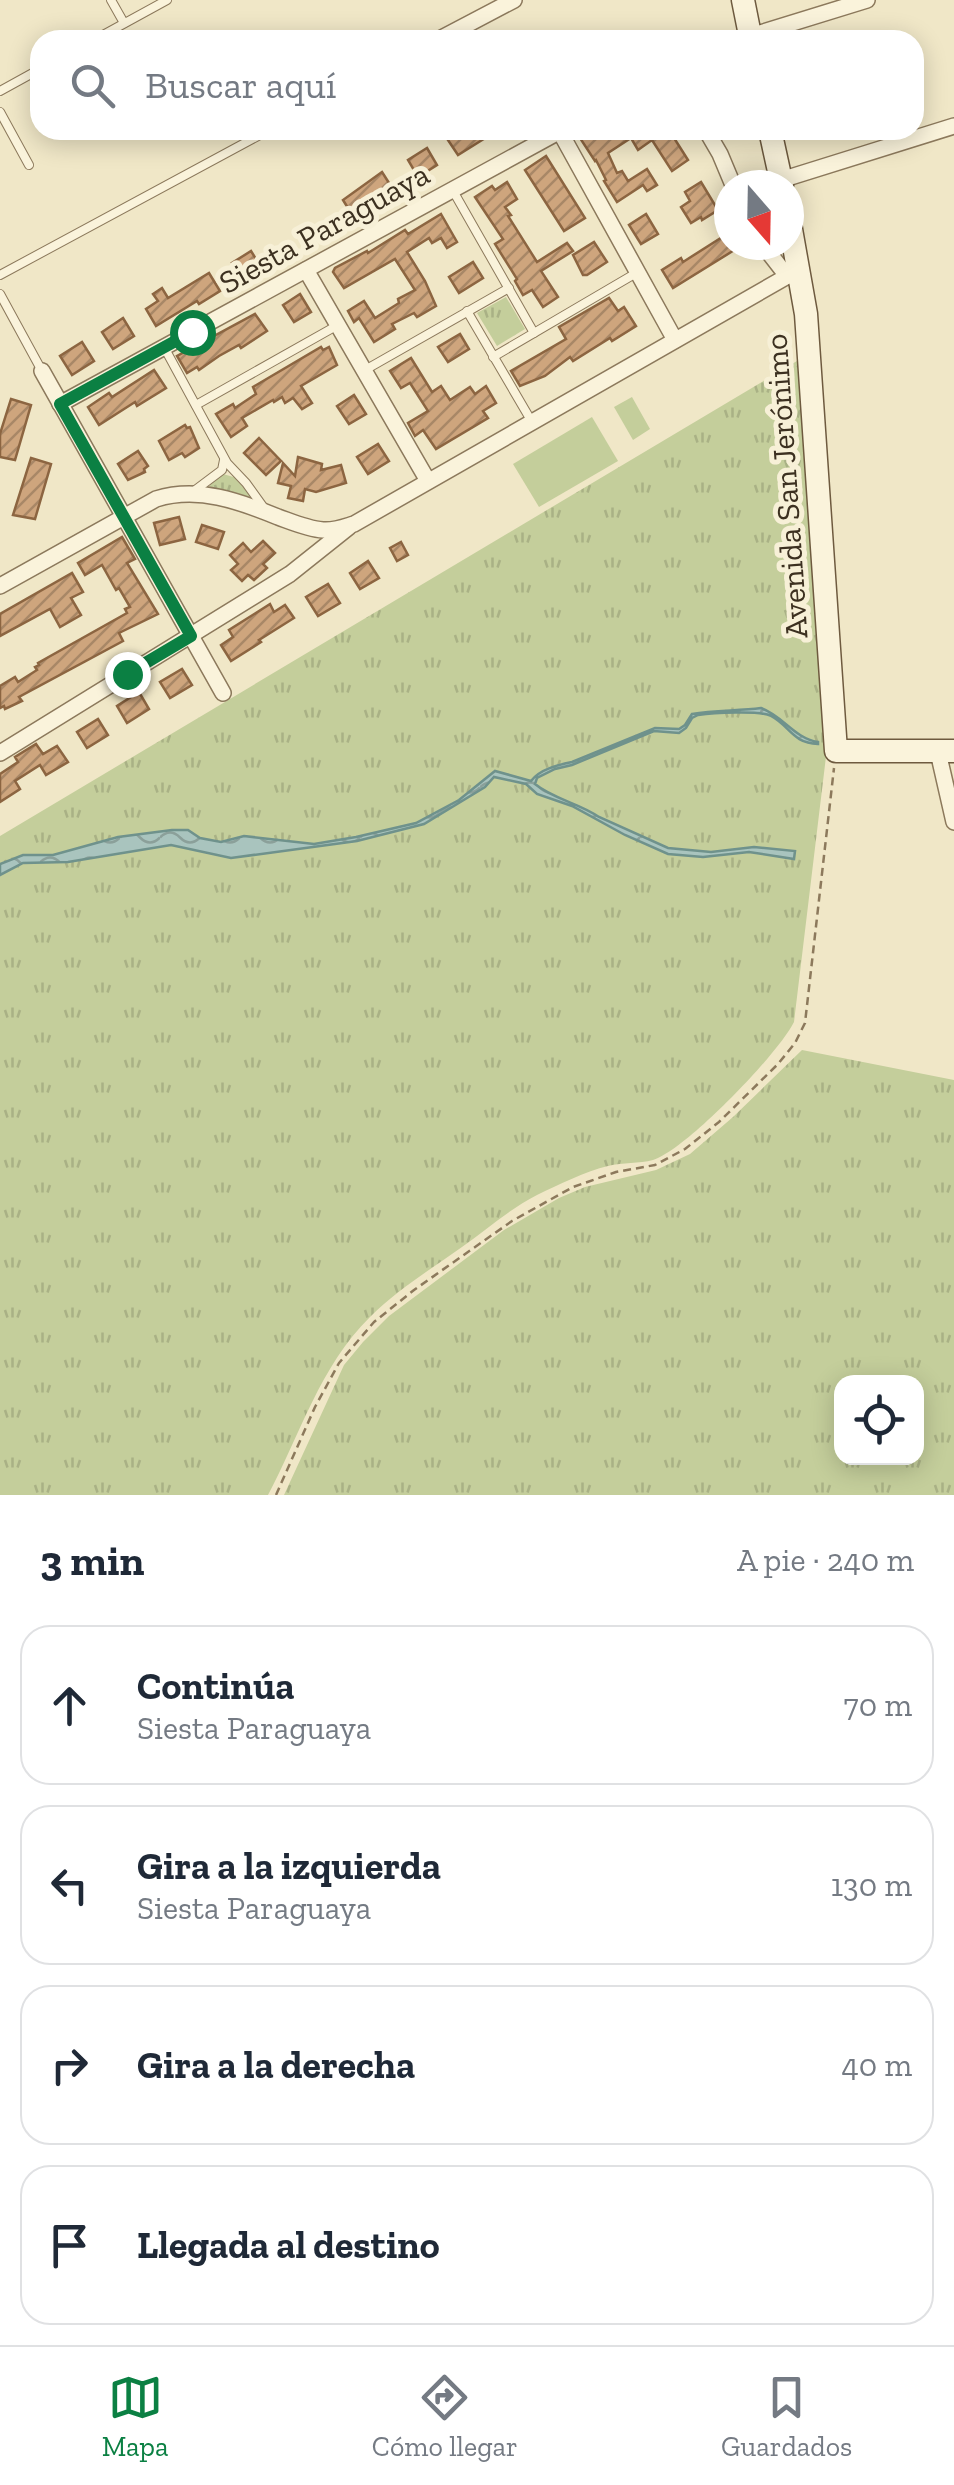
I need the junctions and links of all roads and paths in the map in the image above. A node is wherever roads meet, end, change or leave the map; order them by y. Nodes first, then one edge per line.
1 (110, 0) edge
2 (167, 0) edge
3 (514, 0) edge
4 (743, 0) edge
5 (868, 0) edge
6 (124, 24) junction
7 (113, 30) edge
8 (458, 30) edge
9 (746, 30) edge
10 (772, 30) edge
11 (30, 74) edge
12 (0, 91) edge
13 (0, 112) edge
14 (954, 126) edge
15 (924, 136) edge
16 (250, 140) edge
17 (542, 140) edge
18 (565, 140) edge
19 (712, 140) edge
20 (772, 140) edge
21 (911, 140) edge
22 (29, 165) dead end
23 (727, 170) edge
24 (779, 170) edge
25 (804, 175) edge
26 (452, 190) junction
27 (780, 260) edge
28 (793, 260) edge
29 (306, 270) junction
30 (638, 272) junction
31 (794, 273) junction
32 (0, 275) edge
33 (508, 288) junction
34 (0, 294) edge
35 (467, 312) junction
36 (338, 325) junction
37 (534, 333) junction
38 (675, 340) junction
39 (164, 347) junction
40 (494, 356) junction
41 (364, 370) junction
42 (42, 371) joint
43 (60, 404) junction
44 (196, 406) junction
45 (532, 422) junction
46 (223, 456) junction
47 (428, 482) junction
48 (186, 494) junction
49 (268, 513) junction
50 (124, 517) junction
51 (354, 524) junction
52 (0, 586) edge
53 (191, 636) junction
54 (223, 693) dead end
55 (836, 751) junction
56 (946, 752) edge
57 (0, 753) edge
58 (954, 822) edge
59 (276, 1495) edge

1 - 6 lane
2 - 6 lane
3 - 8 street
4 - 9 street
5 - 10 street
6 - 7 lane
11 - 12 lane
13 - 22 lane
14 - 15 street
16 - 32 lane
17 - 26 street, Siesta Paraguaya
18 - 30 street
19 - 23 street
20 - 24 street
21 - 25 street
26 - 29 street, Siesta Paraguaya
26 - 33 lane
27 - 31 street
28 - 31 street, Avenida San Jerónimo
29 - 36 street
29 - 39 street, Siesta Paraguaya
30 - 37 lane
30 - 38 street
31 - 38 street
31 - 55 street, Avenida San Jerónimo
33 - 35 lane
33 - 37 lane
34 - 42 lane
35 - 40 lane
35 - 41 lane
36 - 41 street
36 - 44 lane
37 - 40 lane
38 - 45 street
39 - 43 street, Siesta Paraguaya
39 - 44 lane
40 - 45 lane
41 - 47 street
42 - 43 street
43 - 50 street
44 - 46 lane
45 - 47 street
46 - 48 lane
46 - 49 lane
47 - 51 street
48 - 49 street
48 - 50 street
49 - 51 street
50 - 52 street
50 - 53 street
51 - 53 street
53 - 54 street
53 - 57 street
55 - 56 street
55 - 59 path
56 - 58 street

